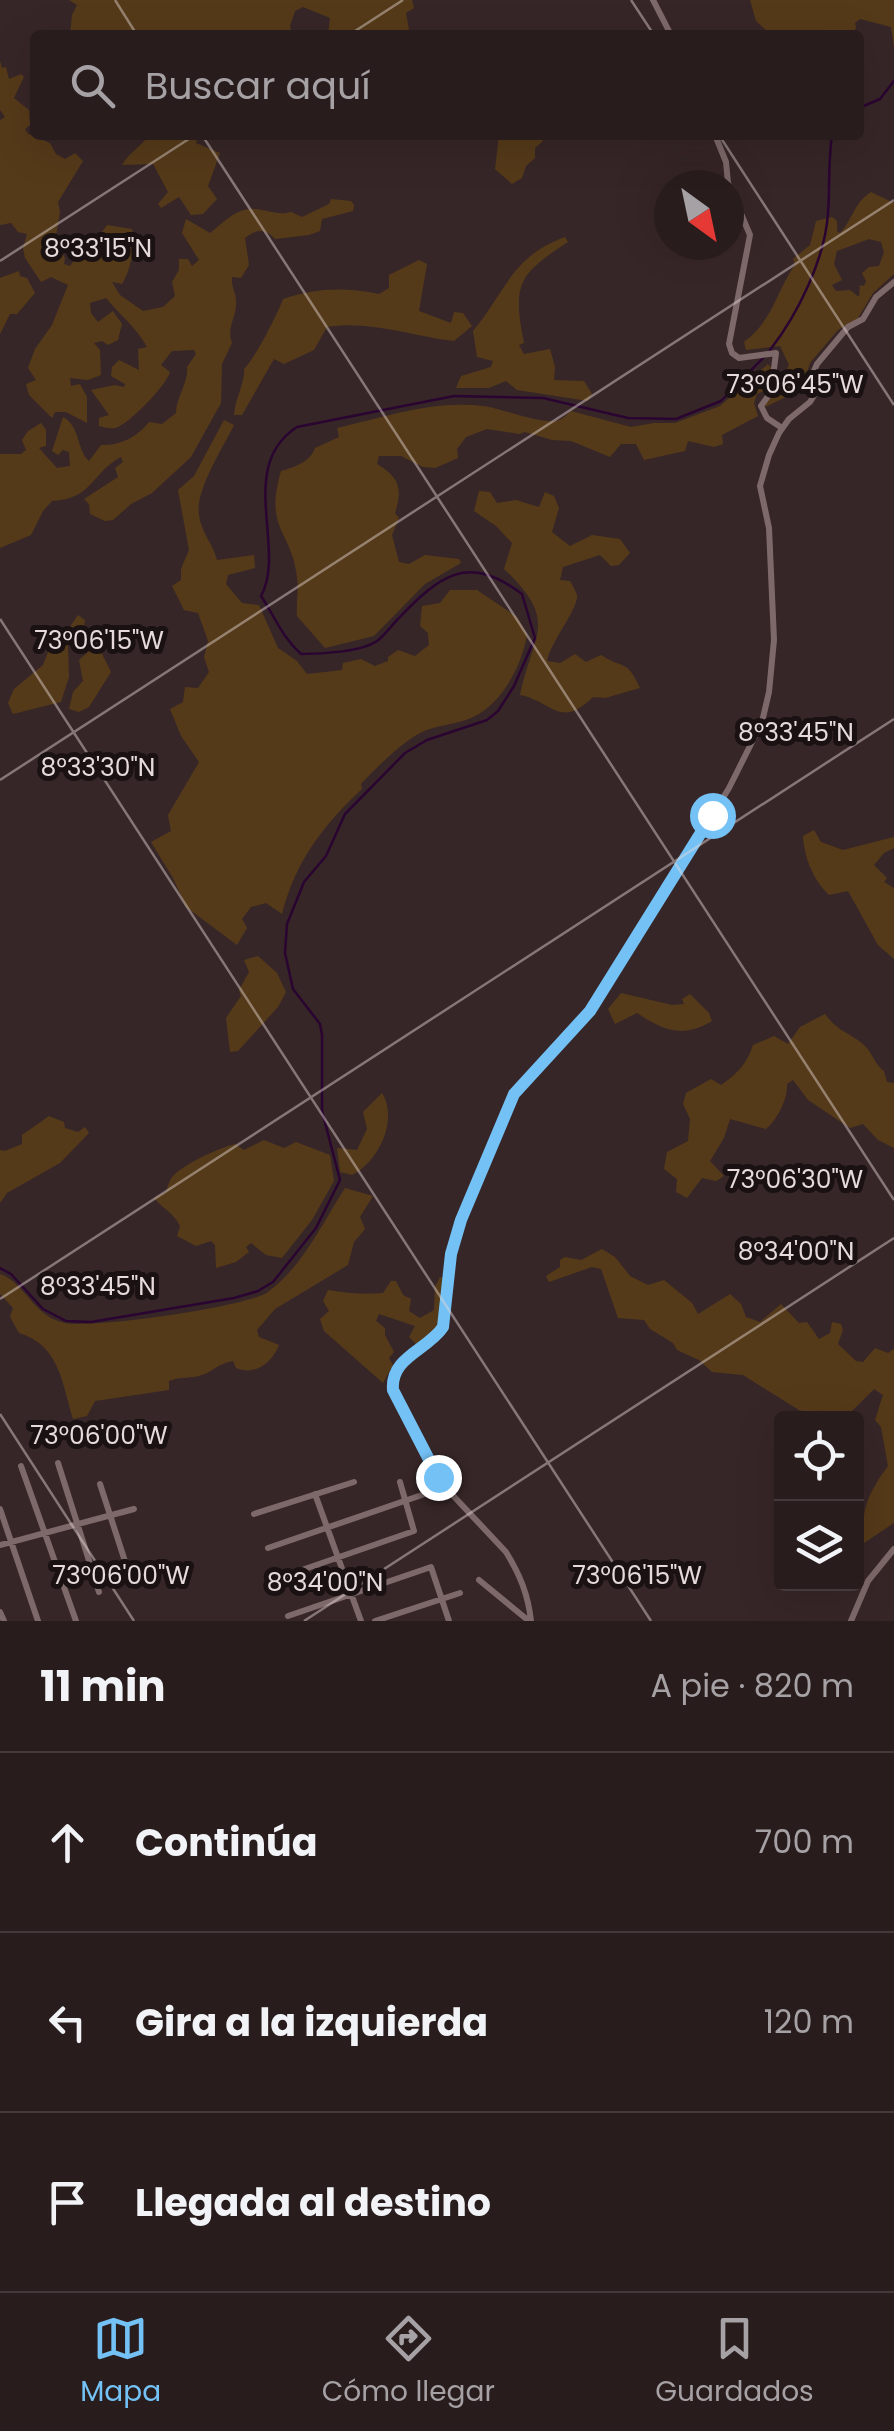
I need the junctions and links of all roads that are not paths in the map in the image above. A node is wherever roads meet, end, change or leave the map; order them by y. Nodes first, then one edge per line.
1 (653, 0) edge
2 (668, 30) edge
3 (716, 140) edge
4 (894, 282) edge
5 (782, 428) junction
6 (58, 1463) dead end
7 (21, 1466) dead end
8 (354, 1482) dead end
9 (400, 1482) dead end
10 (100, 1484) dead end
11 (444, 1488) junction
12 (314, 1494) junction
13 (406, 1502) junction
14 (134, 1509) dead end
15 (0, 1510) edge
16 (254, 1514) dead end
17 (110, 1515) junction
18 (78, 1524) junction
19 (327, 1529) junction
20 (44, 1533) junction
21 (10, 1542) junction
22 (0, 1545) edge
23 (268, 1548) dead end
24 (894, 1548) edge
25 (338, 1557) junction
26 (276, 1578) dead end
27 (479, 1580) dead end
28 (132, 1586) dead end
29 (99, 1592) dead end
30 (460, 1592) dead end
31 (351, 1594) junction
32 (441, 1599) junction
33 (0, 1612) edge
34 (288, 1616) dead end
35 (4, 1621) edge
36 (38, 1621) edge
37 (76, 1621) edge
38 (361, 1621) edge
39 (375, 1621) edge
40 (449, 1621) edge
41 (530, 1621) edge
42 (850, 1621) edge

1 - 2 street
3 - 5 street
4 - 5 street
5 - 11 street
6 - 18 street
7 - 20 street
8 - 12 street
9 - 13 street
10 - 17 street
11 - 13 street
11 - 41 street
12 - 16 street
12 - 19 street
13 - 19 street
13 - 25 street
14 - 17 street
15 - 21 street
17 - 18 street
17 - 28 street
18 - 20 street
18 - 29 street
19 - 23 street
19 - 25 street
20 - 21 street
20 - 37 street
21 - 22 street
21 - 36 street
24 - 42 street
25 - 26 street
25 - 31 street
27 - 41 street
30 - 32 street
31 - 32 street
31 - 34 street
31 - 38 street
32 - 39 street
32 - 40 street
33 - 35 street

